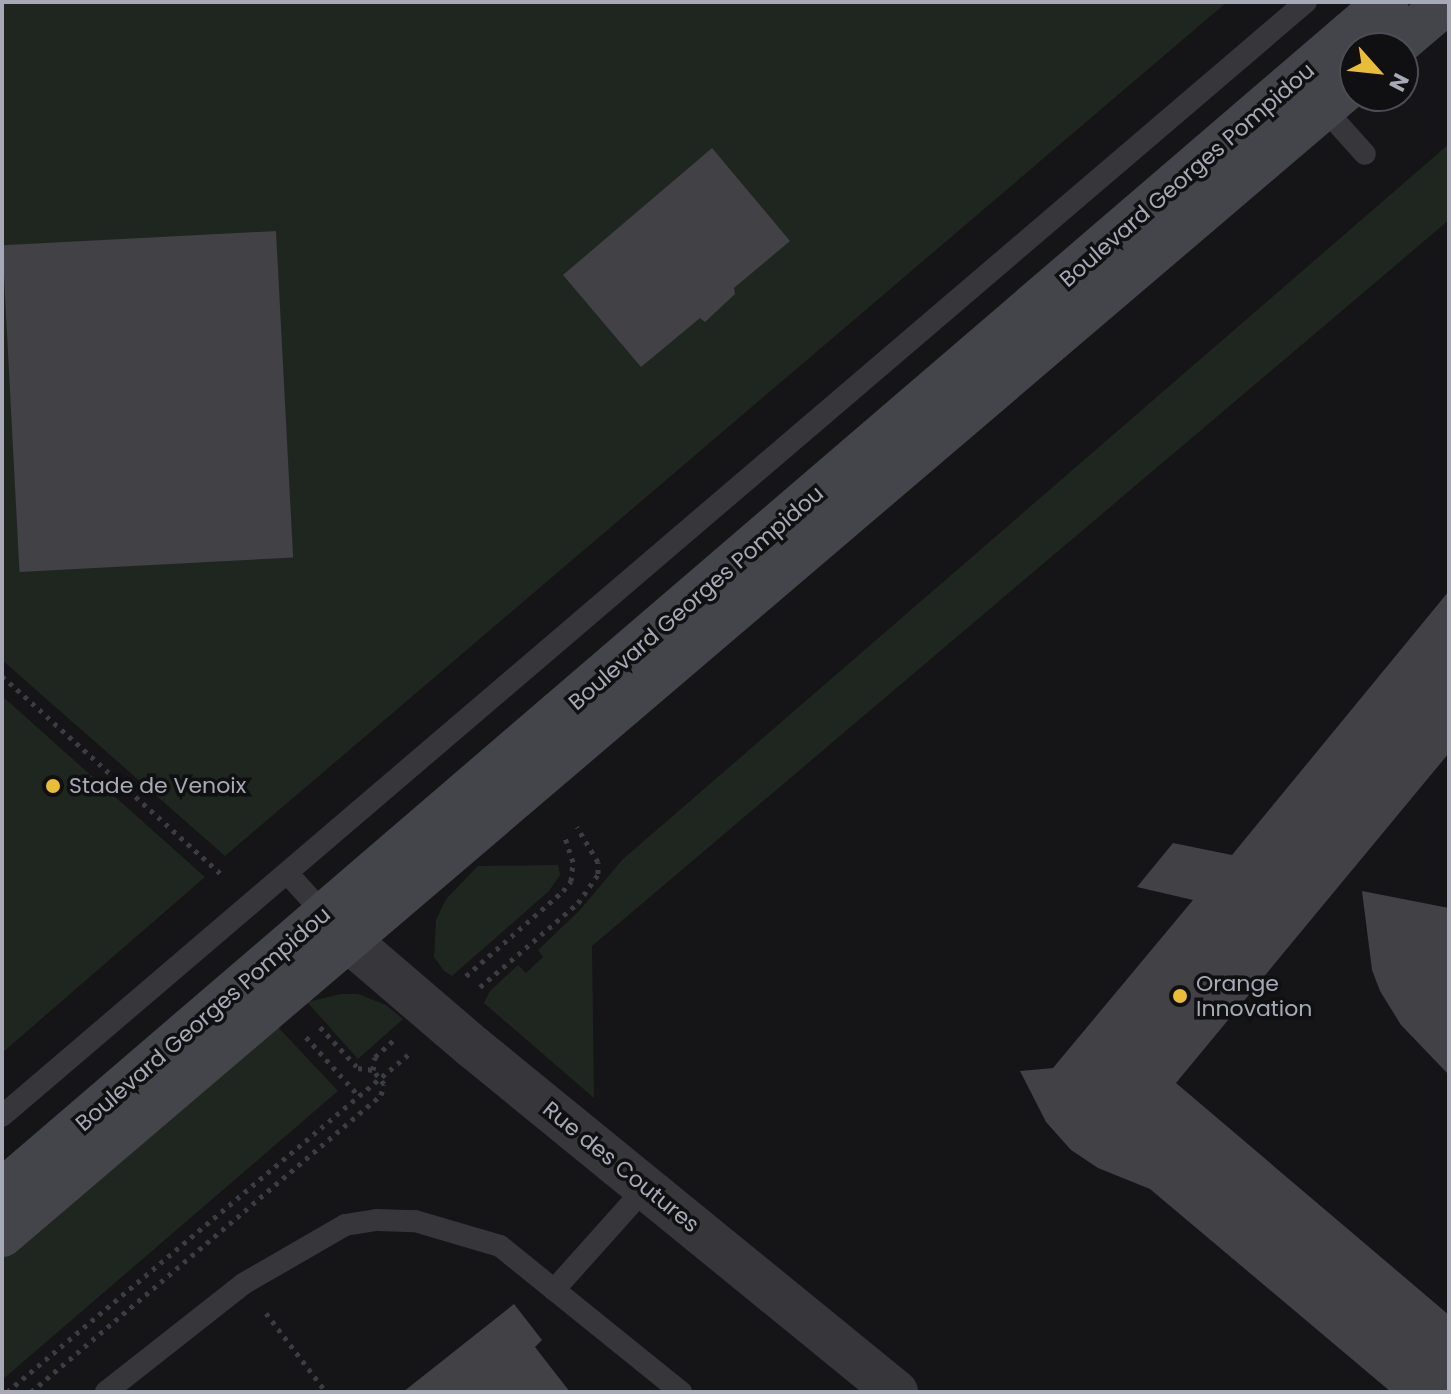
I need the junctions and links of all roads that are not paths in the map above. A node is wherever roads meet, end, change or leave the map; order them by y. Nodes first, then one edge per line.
1 (1306, 2) edge
2 (1387, 2) edge
3 (1447, 2) edge
4 (1412, 32) edge
5 (1325, 89) edge
6 (1365, 154) dead end
7 (288, 874) junction
8 (336, 927) junction
9 (2, 1116) edge
10 (646, 1187) junction
11 (2, 1191) edge
12 (2, 1235) edge
13 (554, 1290) junction
14 (106, 1392) edge
15 (681, 1392) edge
16 (896, 1392) edge

1 - 7 lane
2 - 5 street, Boulevard Georges Pompidou
3 - 4 street
5 - 6 lane
5 - 8 street, Boulevard Georges Pompidou
7 - 8 lane
7 - 9 lane
8 - 10 street, Rue des Coutures
8 - 11 street, Boulevard Georges Pompidou
8 - 12 street, Boulevard Georges Pompidou
10 - 13 lane
10 - 16 street, Rue des Coutures
13 - 14 lane
13 - 15 lane

